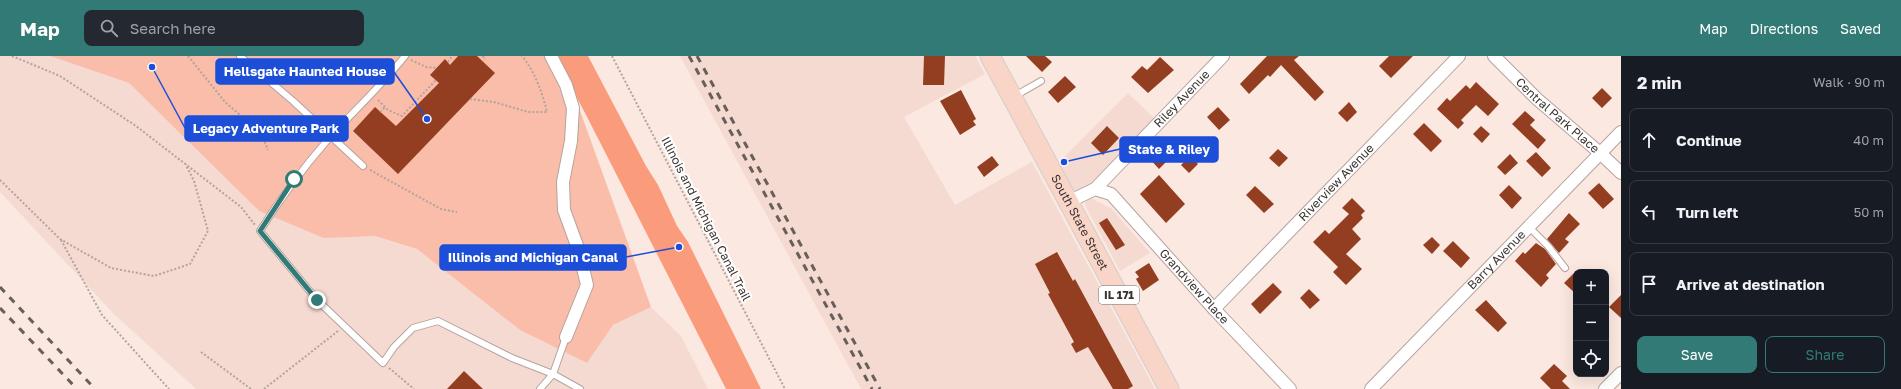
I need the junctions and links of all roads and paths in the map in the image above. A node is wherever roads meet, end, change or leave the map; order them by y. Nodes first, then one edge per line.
1 (12, 56) edge
2 (188, 56) edge
3 (240, 56) edge
4 (405, 56) edge
5 (452, 56) edge
6 (483, 56) edge
7 (522, 56) edge
8 (551, 56) edge
9 (612, 56) edge
10 (990, 56) edge
11 (1223, 56) edge
12 (1459, 56) edge
13 (1494, 56) edge
14 (485, 60) dead end
15 (448, 62) dead end
16 (437, 68) dead end
17 (436, 80) dead end
18 (1041, 81) dead end
19 (433, 84) junction
20 (436, 86) dead end
21 (372, 94) junction
22 (1012, 98) junction
23 (470, 100) dead end
24 (385, 107) junction
25 (380, 112) dead end
26 (1621, 132) edge
27 (331, 136) junction
28 (268, 150) dead end
29 (1600, 153) junction
30 (185, 163) junction
31 (363, 166) joint
32 (1621, 173) edge
33 (0, 180) edge
34 (1094, 189) junction
35 (1068, 202) junction
36 (457, 212) dead end
37 (1529, 227) junction
38 (260, 231) junction
39 (60, 239) junction
40 (1565, 268) dead end
41 (1214, 309) junction
42 (343, 326) junction
43 (566, 337) joint
44 (201, 352) dead end
45 (383, 363) junction
46 (1621, 373) edge
47 (553, 374) junction
48 (169, 389) edge
49 (251, 389) edge
50 (264, 389) edge
51 (414, 389) edge
52 (540, 389) edge
53 (580, 389) edge
54 (784, 389) edge
55 (1169, 389) edge
56 (1290, 389) edge
57 (1371, 389) edge
58 (1605, 389) edge

1 - 30 path
2 - 28 path
3 - 27 lane
4 - 16 path
4 - 21 lane
5 - 15 path
6 - 14 path
7 - 23 path
8 - 43 street
9 - 54 path, Illinois and Michigan Canal Trail
10 - 22 main road, South State Street / IL 171
11 - 34 street, Riley Avenue
12 - 41 street, Riverview Avenue
13 - 29 street, Central Park Place
17 - 19 path
18 - 22 lane
19 - 20 path
19 - 24 path
21 - 24 path
21 - 27 lane
22 - 35 main road, South State Street / IL 171
24 - 25 path
26 - 29 street, Barry Avenue
27 - 31 lane
27 - 38 lane
29 - 32 street, Central Park Place
29 - 37 street, Barry Avenue
30 - 38 path
30 - 39 path
31 - 36 path
33 - 39 path
34 - 35 street, Riley Avenue
34 - 41 street, Grandview Place
35 - 55 main road, South State Street / IL 171
37 - 40 lane
37 - 57 street, Barry Avenue
38 - 42 lane
39 - 48 path
41 - 56 street, Grandview Place
42 - 45 lane
42 - 50 path
43 - 47 lane
44 - 49 path
45 - 47 lane
45 - 51 path
46 - 58 street
47 - 52 lane
47 - 53 lane

